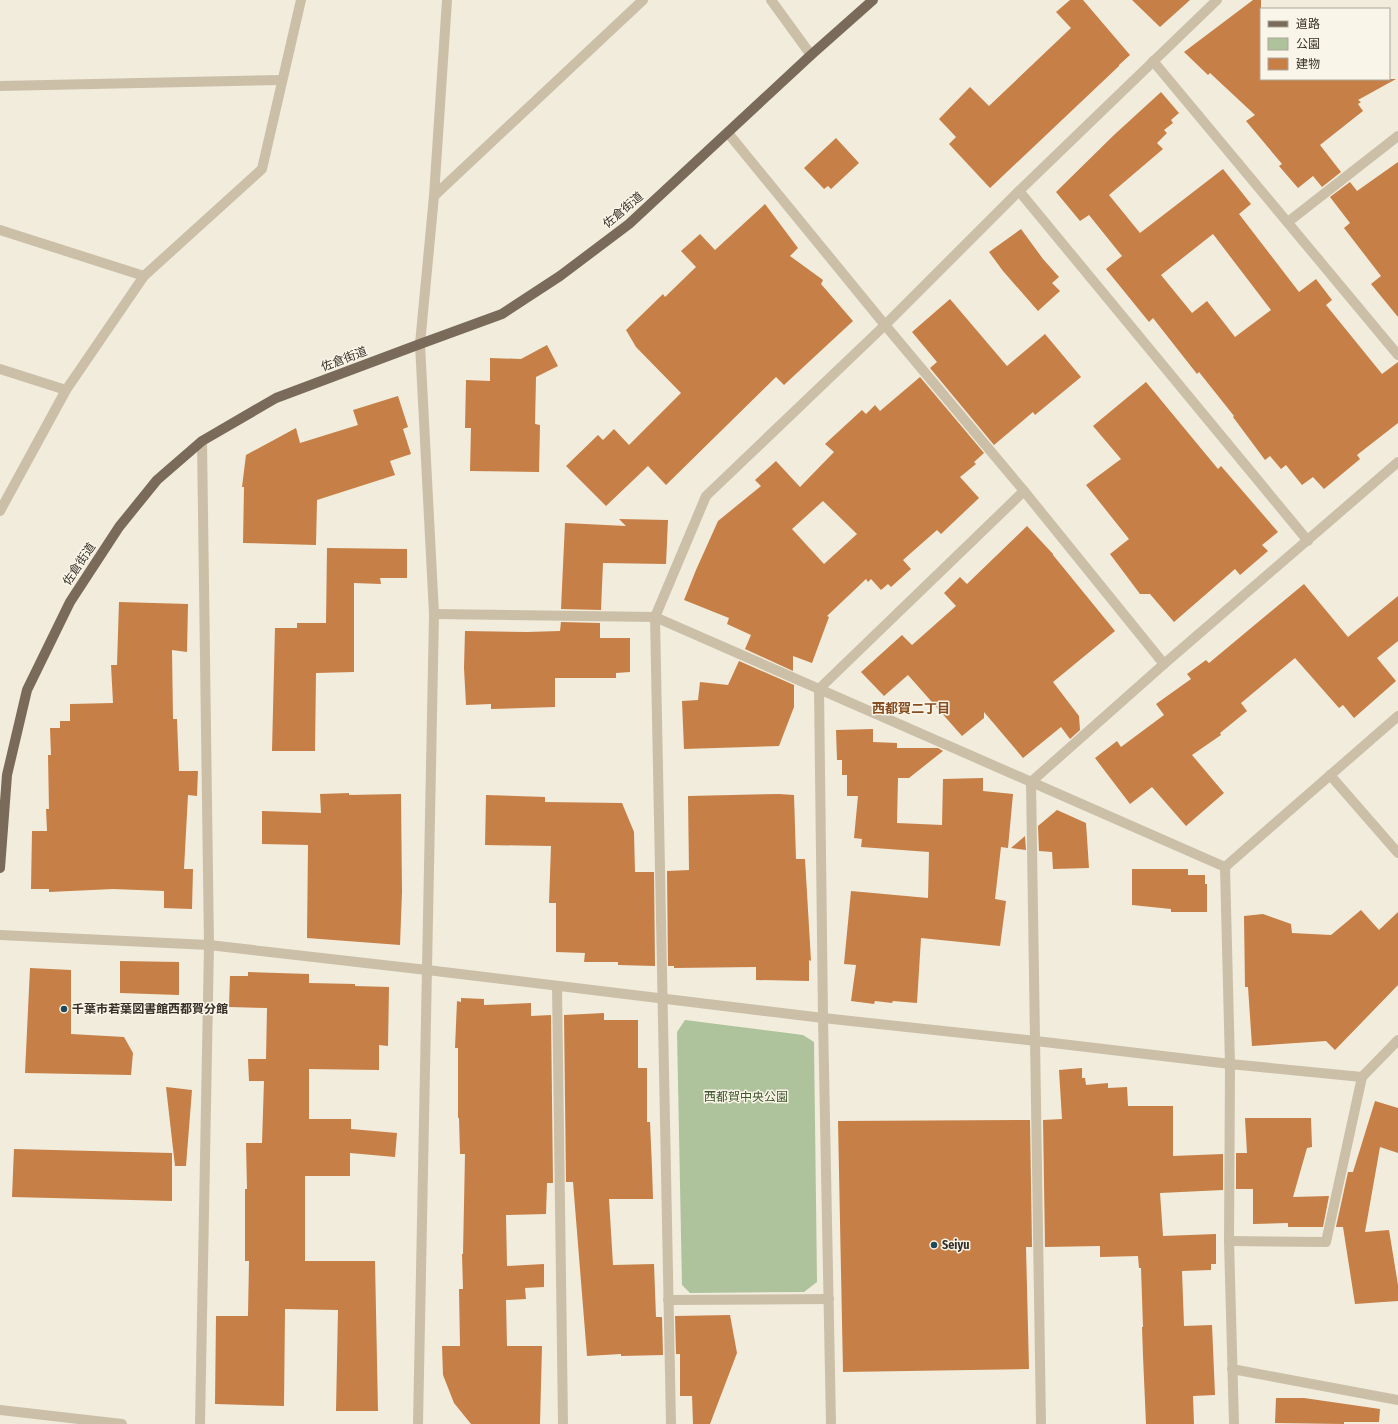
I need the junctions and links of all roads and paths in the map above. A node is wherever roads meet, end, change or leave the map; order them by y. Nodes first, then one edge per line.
1 (301, 0) edge
2 (447, 0) edge
3 (643, 0) edge
4 (771, 0) edge
5 (873, 0) edge
6 (1217, 0) edge
7 (812, 55) junction
8 (1154, 61) junction
9 (282, 80) junction
10 (0, 86) edge
11 (728, 132) junction
12 (1398, 136) edge
13 (1019, 191) junction
14 (434, 196) junction
15 (1288, 222) junction
16 (0, 230) edge
17 (144, 276) junction
18 (885, 324) junction
19 (420, 344) junction
20 (1398, 355) edge
21 (0, 369) edge
22 (66, 390) junction
23 (202, 441) junction
24 (1398, 462) edge
25 (1024, 491) junction
26 (0, 510) edge
27 (1308, 541) junction
28 (434, 614) junction
29 (655, 617) junction
30 (1164, 664) junction
31 (819, 689) junction
32 (1398, 716) edge
33 (1330, 775) junction
34 (1031, 782) junction
35 (1398, 853) edge
36 (1225, 867) junction
37 (0, 868) edge
38 (0, 935) edge
39 (209, 945) junction
40 (427, 970) junction
41 (557, 986) junction
42 (662, 999) junction
43 (823, 1018) junction
44 (1398, 1040) edge
45 (1036, 1041) junction
46 (1230, 1064) junction
47 (1362, 1077) junction
48 (1229, 1241) junction
49 (829, 1299) junction
50 (668, 1300) junction
51 (1232, 1369) junction
52 (1398, 1400) edge
53 (0, 1410) edge
54 (122, 1424) edge
55 (200, 1424) edge
56 (418, 1424) edge
57 (563, 1424) edge
58 (671, 1424) edge
59 (831, 1424) edge
60 (1042, 1424) edge
61 (1234, 1424) edge

1 - 9 street
2 - 14 street
3 - 14 street
4 - 7 street
5 - 7 main road, 佐倉街道
6 - 8 street
7 - 11 main road, 佐倉街道
8 - 13 street
8 - 15 street
9 - 10 street
9 - 17 street
11 - 18 street
11 - 19 main road, 佐倉街道
12 - 15 street
13 - 18 street
13 - 27 street
14 - 19 street
15 - 20 street
16 - 17 street
17 - 22 street
18 - 25 street
18 - 29 street
19 - 23 main road, 佐倉街道
19 - 28 street
21 - 22 street
22 - 26 street
23 - 37 main road, 佐倉街道
23 - 39 street
24 - 27 street
25 - 30 street
25 - 31 street
27 - 30 street
28 - 29 street
28 - 40 street
29 - 31 street
29 - 42 street
30 - 34 street
31 - 34 street
31 - 43 street
32 - 33 street
33 - 35 street
33 - 36 street
34 - 36 street
34 - 45 street
36 - 46 street
38 - 39 street
39 - 40 street
39 - 55 street
40 - 41 street
40 - 56 street
41 - 42 street
41 - 57 street
42 - 43 street
42 - 50 street
43 - 45 street
43 - 49 street
44 - 47 street
45 - 46 street
45 - 60 street
46 - 47 street
46 - 48 street
47 - 48 street
48 - 51 street
49 - 50 street
49 - 59 street
50 - 58 street
51 - 52 street
51 - 61 street
53 - 54 street

